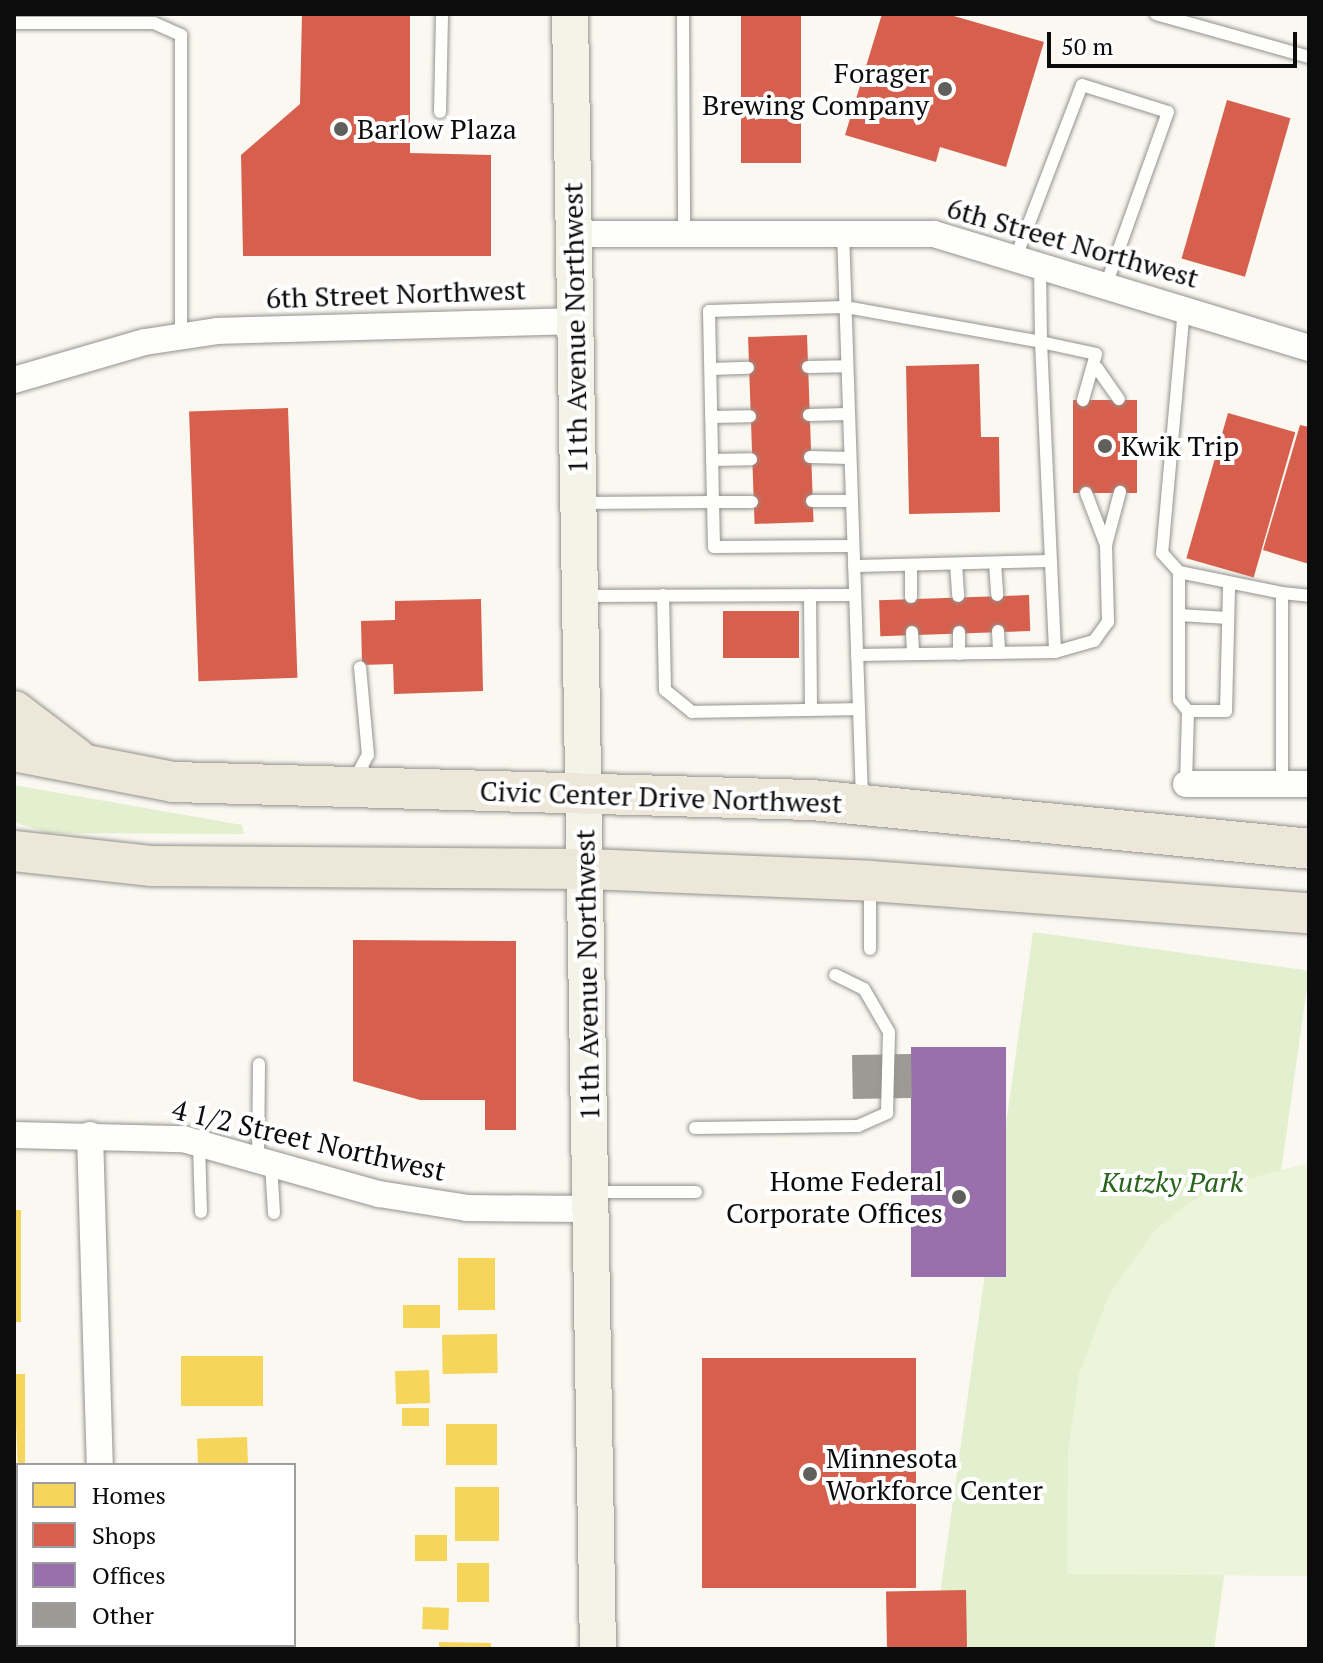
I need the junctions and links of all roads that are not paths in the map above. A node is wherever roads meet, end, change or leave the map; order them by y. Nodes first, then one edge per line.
1 (442, 14) edge
2 (570, 14) edge
3 (683, 14) edge
4 (1156, 14) edge
5 (14, 23) edge
6 (1309, 57) edge
7 (440, 112) dead end
8 (684, 230) junction
9 (843, 232) junction
10 (574, 234) junction
11 (1028, 261) junction
12 (1106, 285) junction
13 (845, 307) junction
14 (1184, 308) junction
15 (575, 321) junction
16 (181, 336) junction
17 (1041, 342) junction
18 (1309, 348) edge
19 (847, 366) junction
20 (808, 367) dead end
21 (748, 368) dead end
22 (1097, 368) junction
23 (711, 369) junction
24 (14, 380) edge
25 (1119, 399) dead end
26 (1083, 400) dead end
27 (849, 414) junction
28 (809, 415) dead end
29 (750, 416) dead end
30 (711, 417) junction
31 (810, 457) dead end
32 (850, 458) junction
33 (751, 459) dead end
34 (712, 460) junction
35 (1120, 492) dead end
36 (1086, 493) dead end
37 (812, 501) dead end
38 (852, 501) junction
39 (713, 502) junction
40 (752, 502) dead end
41 (578, 503) junction
42 (1106, 545) junction
43 (853, 546) junction
44 (1051, 561) junction
45 (995, 563) junction
46 (956, 564) junction
47 (911, 565) junction
48 (854, 566) junction
49 (1179, 572) junction
50 (1229, 584) junction
51 (1282, 593) junction
52 (663, 595) junction
53 (810, 595) junction
54 (855, 595) junction
55 (997, 595) dead end
56 (580, 596) junction
57 (958, 596) dead end
58 (1309, 596) edge
59 (911, 597) dead end
60 (1179, 615) junction
61 (1228, 618) junction
62 (998, 631) dead end
63 (912, 632) dead end
64 (959, 632) dead end
65 (1055, 652) junction
66 (999, 653) junction
67 (913, 654) junction
68 (959, 654) junction
69 (857, 655) junction
70 (360, 667) dead end
71 (859, 709) junction
72 (811, 710) junction
73 (14, 711) edge
74 (1188, 711) junction
75 (14, 751) edge
76 (89, 767) junction
77 (1186, 784) joint
78 (1282, 784) junction
79 (1309, 784) edge
80 (328, 788) junction
81 (584, 793) junction
82 (862, 804) junction
83 (1309, 849) edge
84 (14, 851) edge
85 (587, 869) junction
86 (870, 881) junction
87 (1309, 913) edge
88 (870, 949) dead end
89 (835, 975) dead end
90 (259, 1064) dead end
91 (695, 1128) dead end
92 (14, 1135) edge
93 (90, 1135) junction
94 (199, 1144) junction
95 (265, 1162) junction
96 (696, 1192) dead end
97 (590, 1200) junction
98 (201, 1212) dead end
99 (274, 1213) dead end
100 (100, 1463) edge
101 (598, 1649) edge

1 - 7 lane
2 - 10 main road, 11th Avenue Northwest
3 - 8 lane
4 - 6 lane
5 - 16 lane
8 - 9 street, 6th Street Northwest
8 - 10 street, 6th Street Northwest
9 - 11 street, 6th Street Northwest
9 - 13 lane
10 - 15 main road, 11th Avenue Northwest
11 - 12 street, 6th Street Northwest
11 - 12 lane
11 - 17 lane
12 - 14 street, 6th Street Northwest
13 - 17 lane
13 - 19 lane
13 - 23 lane
14 - 18 street, 6th Street Northwest
14 - 49 lane
15 - 16 street, 6th Street Northwest
15 - 41 main road, 11th Avenue Northwest
16 - 24 street, 6th Street Northwest
17 - 22 lane
17 - 44 lane
19 - 20 lane
19 - 27 lane
21 - 23 lane
22 - 25 lane
22 - 26 lane
23 - 30 lane
27 - 28 lane
27 - 32 lane
29 - 30 lane
30 - 34 lane
31 - 32 lane
32 - 38 lane
33 - 34 lane
34 - 39 lane
35 - 42 lane
36 - 42 lane
37 - 38 lane
38 - 43 lane
39 - 40 lane
39 - 41 lane
39 - 43 lane
41 - 56 main road, 11th Avenue Northwest
42 - 65 lane
43 - 48 lane
44 - 45 lane
44 - 65 lane
45 - 46 lane
45 - 55 lane
46 - 47 lane
46 - 57 lane
47 - 48 lane
47 - 59 lane
48 - 54 lane
49 - 50 lane
49 - 60 lane
50 - 51 lane
50 - 61 lane
51 - 58 lane
51 - 78 lane
52 - 53 lane
52 - 56 lane
52 - 72 lane
53 - 54 lane
53 - 72 lane
54 - 69 lane
56 - 81 main road, 11th Avenue Northwest
60 - 61 lane
60 - 74 lane
61 - 74 lane
62 - 66 lane
63 - 67 lane
64 - 68 lane
65 - 66 lane
66 - 68 lane
67 - 68 lane
67 - 69 lane
69 - 71 lane
70 - 80 lane
71 - 72 lane
71 - 82 lane
73 - 76 main road
74 - 77 lane
75 - 76 main road, Civic Center Drive Northwest
76 - 80 main road, Civic Center Drive Northwest
77 - 78 street
78 - 79 street
80 - 81 main road, Civic Center Drive Northwest
81 - 82 main road, Civic Center Drive Northwest
81 - 85 main road, 11th Avenue Northwest
82 - 83 main road, Civic Center Drive Northwest
84 - 85 main road
85 - 86 main road
85 - 97 main road, 11th Avenue Northwest
86 - 87 main road
86 - 88 lane
89 - 91 lane
90 - 95 lane
92 - 93 street, 4 1/2 Street Northwest
93 - 94 street, 4 1/2 Street Northwest
93 - 100 street
94 - 95 street, 4 1/2 Street Northwest
94 - 98 lane
95 - 97 street, 4 1/2 Street Northwest
95 - 99 lane
96 - 97 lane
97 - 101 main road, 11th Avenue Northwest

